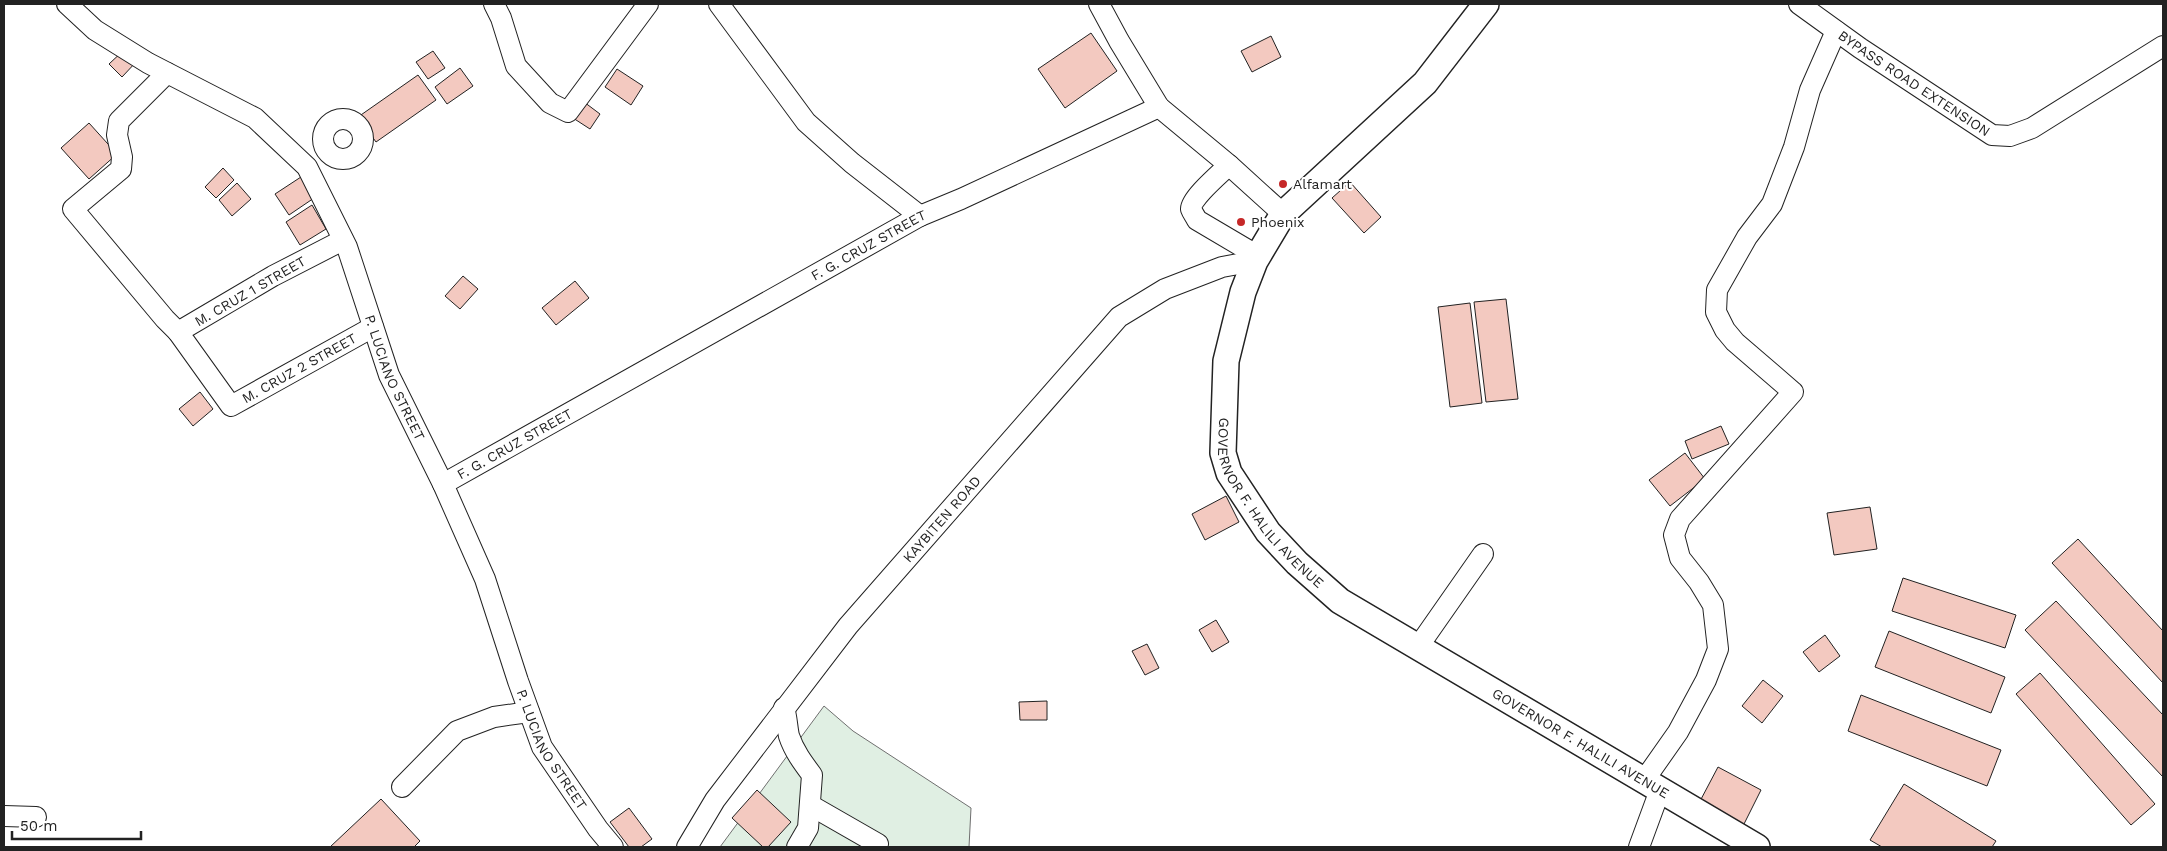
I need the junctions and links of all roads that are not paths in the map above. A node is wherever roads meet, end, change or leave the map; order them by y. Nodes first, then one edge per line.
1 (67, 4) edge
2 (648, 4) edge
3 (719, 4) edge
4 (1099, 4) edge
5 (1486, 4) edge
6 (1799, 4) edge
7 (502, 8) edge
8 (1836, 31) junction
9 (2163, 46) edge
10 (167, 73) junction
11 (1159, 107) junction
12 (327, 152) dead end
13 (1229, 165) junction
14 (307, 167) junction
15 (1283, 214) junction
16 (920, 216) junction
17 (344, 240) junction
18 (1257, 259) junction
19 (373, 327) junction
20 (178, 332) junction
21 (209, 377) joint
22 (443, 484) junction
23 (1483, 554) dead end
24 (1418, 647) junction
25 (784, 708) junction
26 (529, 712) junction
27 (1652, 785) junction
28 (402, 787) dead end
29 (810, 805) junction
30 (4, 816) edge
31 (36, 817) dead end
32 (878, 844) dead end
33 (613, 847) edge
34 (687, 847) edge
35 (797, 847) edge
36 (1638, 847) edge
37 (1757, 847) edge

1 - 10 street, P. LUCIANO STREET
2 - 7 street
3 - 16 street
4 - 11 street
5 - 15 main road, GOVERNOR F. HALILI AVENUE
6 - 8 street, BYPASS ROAD EXTENSION
8 - 9 street, BYPASS ROAD EXTENSION
8 - 27 street
10 - 14 street, P. LUCIANO STREET
10 - 20 street
11 - 13 street
11 - 16 street, F. G. CRUZ STREET
12 - 14 street
13 - 15 street
13 - 18 street
14 - 17 street, P. LUCIANO STREET
15 - 18 main road, GOVERNOR F. HALILI AVENUE
16 - 22 street, F. G. CRUZ STREET
17 - 19 street, P. LUCIANO STREET
17 - 20 street, M. CRUZ 1 STREET
18 - 24 main road, GOVERNOR F. HALILI AVENUE
18 - 25 street, KAYBITEN ROAD
19 - 21 street, M. CRUZ 2 STREET
19 - 22 street, P. LUCIANO STREET
20 - 21 street, M. CRUZ 1 STREET
22 - 26 street, P. LUCIANO STREET
23 - 24 street
24 - 27 main road, GOVERNOR F. HALILI AVENUE
25 - 29 street
25 - 34 street, KAYBITEN ROAD
26 - 28 street
26 - 33 street, P. LUCIANO STREET
27 - 36 street
27 - 37 main road, GOVERNOR F. HALILI AVENUE
29 - 32 street
29 - 35 street
30 - 31 street

